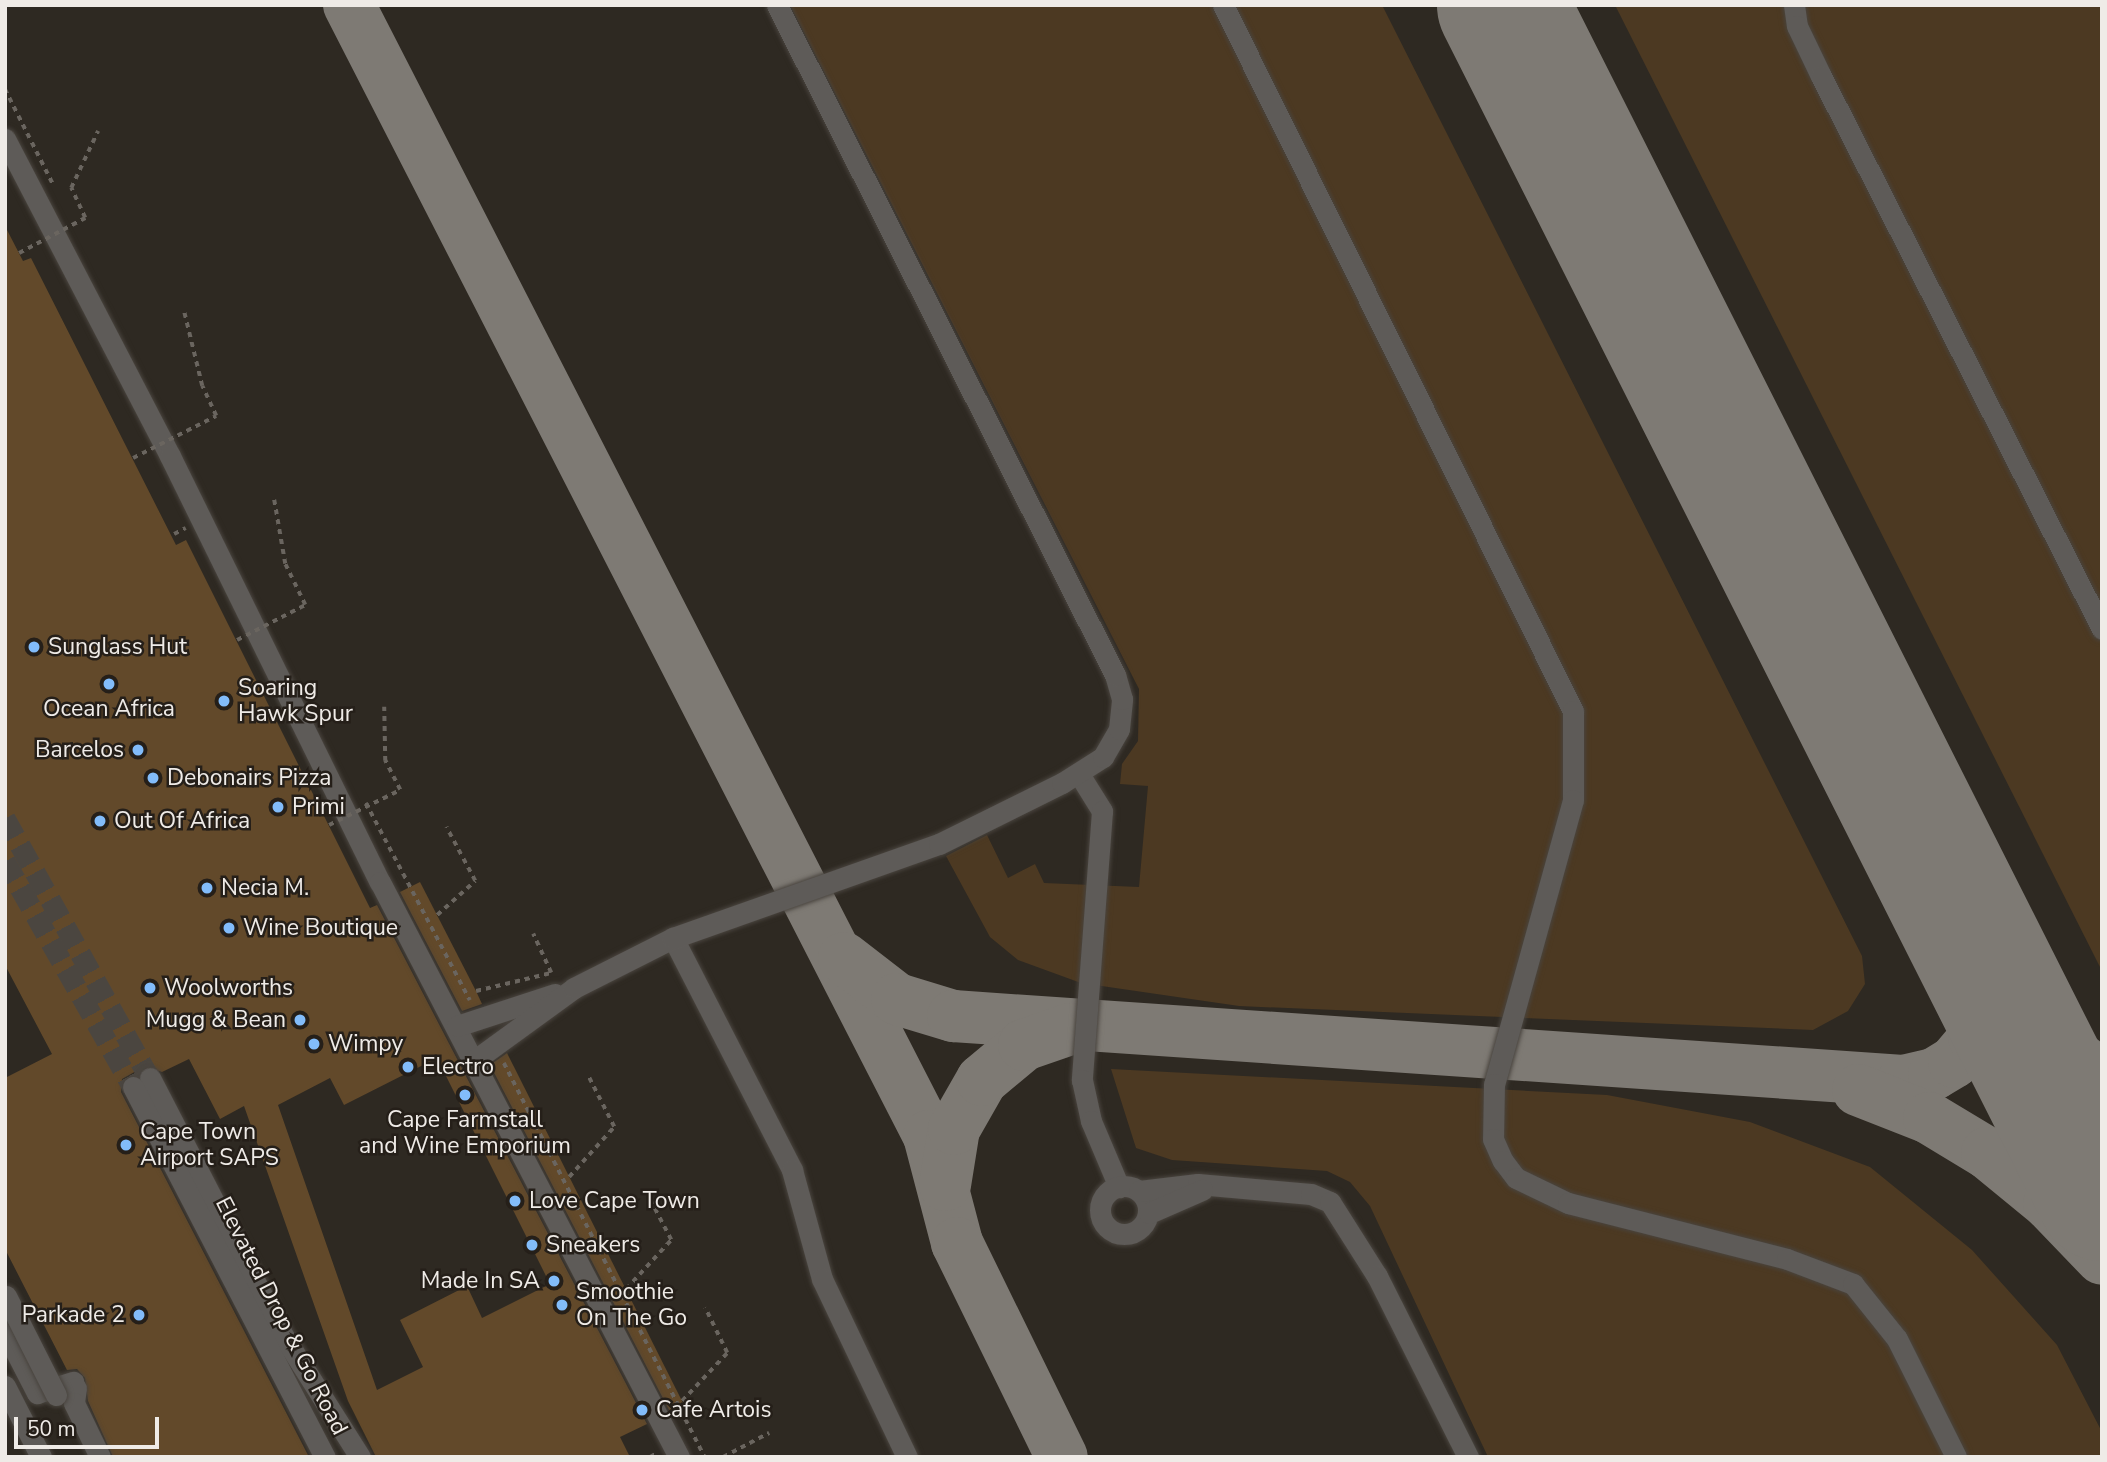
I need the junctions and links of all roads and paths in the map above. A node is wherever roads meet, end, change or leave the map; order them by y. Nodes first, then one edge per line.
1 (777, 5) edge
2 (1223, 5) edge
3 (1794, 5) edge
4 (5, 89) edge
5 (98, 131) dead end
6 (5, 139) edge
7 (55, 188) dead end
8 (68, 212) dead end
9 (80, 237) dead end
10 (19, 253) dead end
11 (184, 312) dead end
12 (173, 422) dead end
13 (186, 447) dead end
14 (133, 458) dead end
15 (274, 500) dead end
16 (269, 610) dead end
17 (2102, 629) edge
18 (281, 635) dead end
19 (237, 640) dead end
20 (384, 707) dead end
21 (1079, 774) junction
22 (361, 794) dead end
23 (329, 825) dead end
24 (446, 827) dead end
25 (437, 915) dead end
26 (533, 934) dead end
27 (673, 938) junction
28 (574, 988) junction
29 (476, 990) dead end
30 (480, 1018) junction
31 (457, 1026) junction
32 (495, 1045) junction
33 (475, 1060) junction
34 (589, 1078) dead end
35 (569, 1177) dead end
36 (1214, 1186) junction
37 (1129, 1189) junction
38 (648, 1196) dead end
39 (1149, 1213) junction
40 (626, 1289) dead end
41 (6, 1295) edge
42 (705, 1308) dead end
43 (5, 1331) edge
44 (5, 1386) edge
45 (682, 1401) dead end
46 (769, 1433) dead end
47 (41, 1457) edge
48 (87, 1457) edge
49 (100, 1457) edge
50 (325, 1457) edge
51 (359, 1457) edge
52 (679, 1457) edge
53 (705, 1457) edge
54 (723, 1457) edge
55 (907, 1457) edge
56 (1468, 1457) edge
57 (1956, 1457) edge

1 - 21 street
2 - 57 street
3 - 17 street
4 - 7 path
5 - 10 path, bridge
6 - 31 street
8 - 9 path
11 - 14 path, bridge
12 - 13 path
15 - 19 path, bridge
16 - 18 path
20 - 23 path, bridge
21 - 27 street
21 - 37 street
22 - 30 path
24 - 25 path
26 - 29 path
27 - 28 street
27 - 55 street
28 - 30 street
28 - 32 street
30 - 31 street
31 - 33 street
32 - 33 street
32 - 53 path
33 - 52 street
34 - 35 path
36 - 37 street
36 - 39 street
36 - 56 street
37 - 39 street
37 - 39 street
38 - 40 path
41 - 48 street, bridge
42 - 45 path
43 - 49 street
44 - 47 street
46 - 54 path
50 - 51 street, Elevated Drop & Go Road

